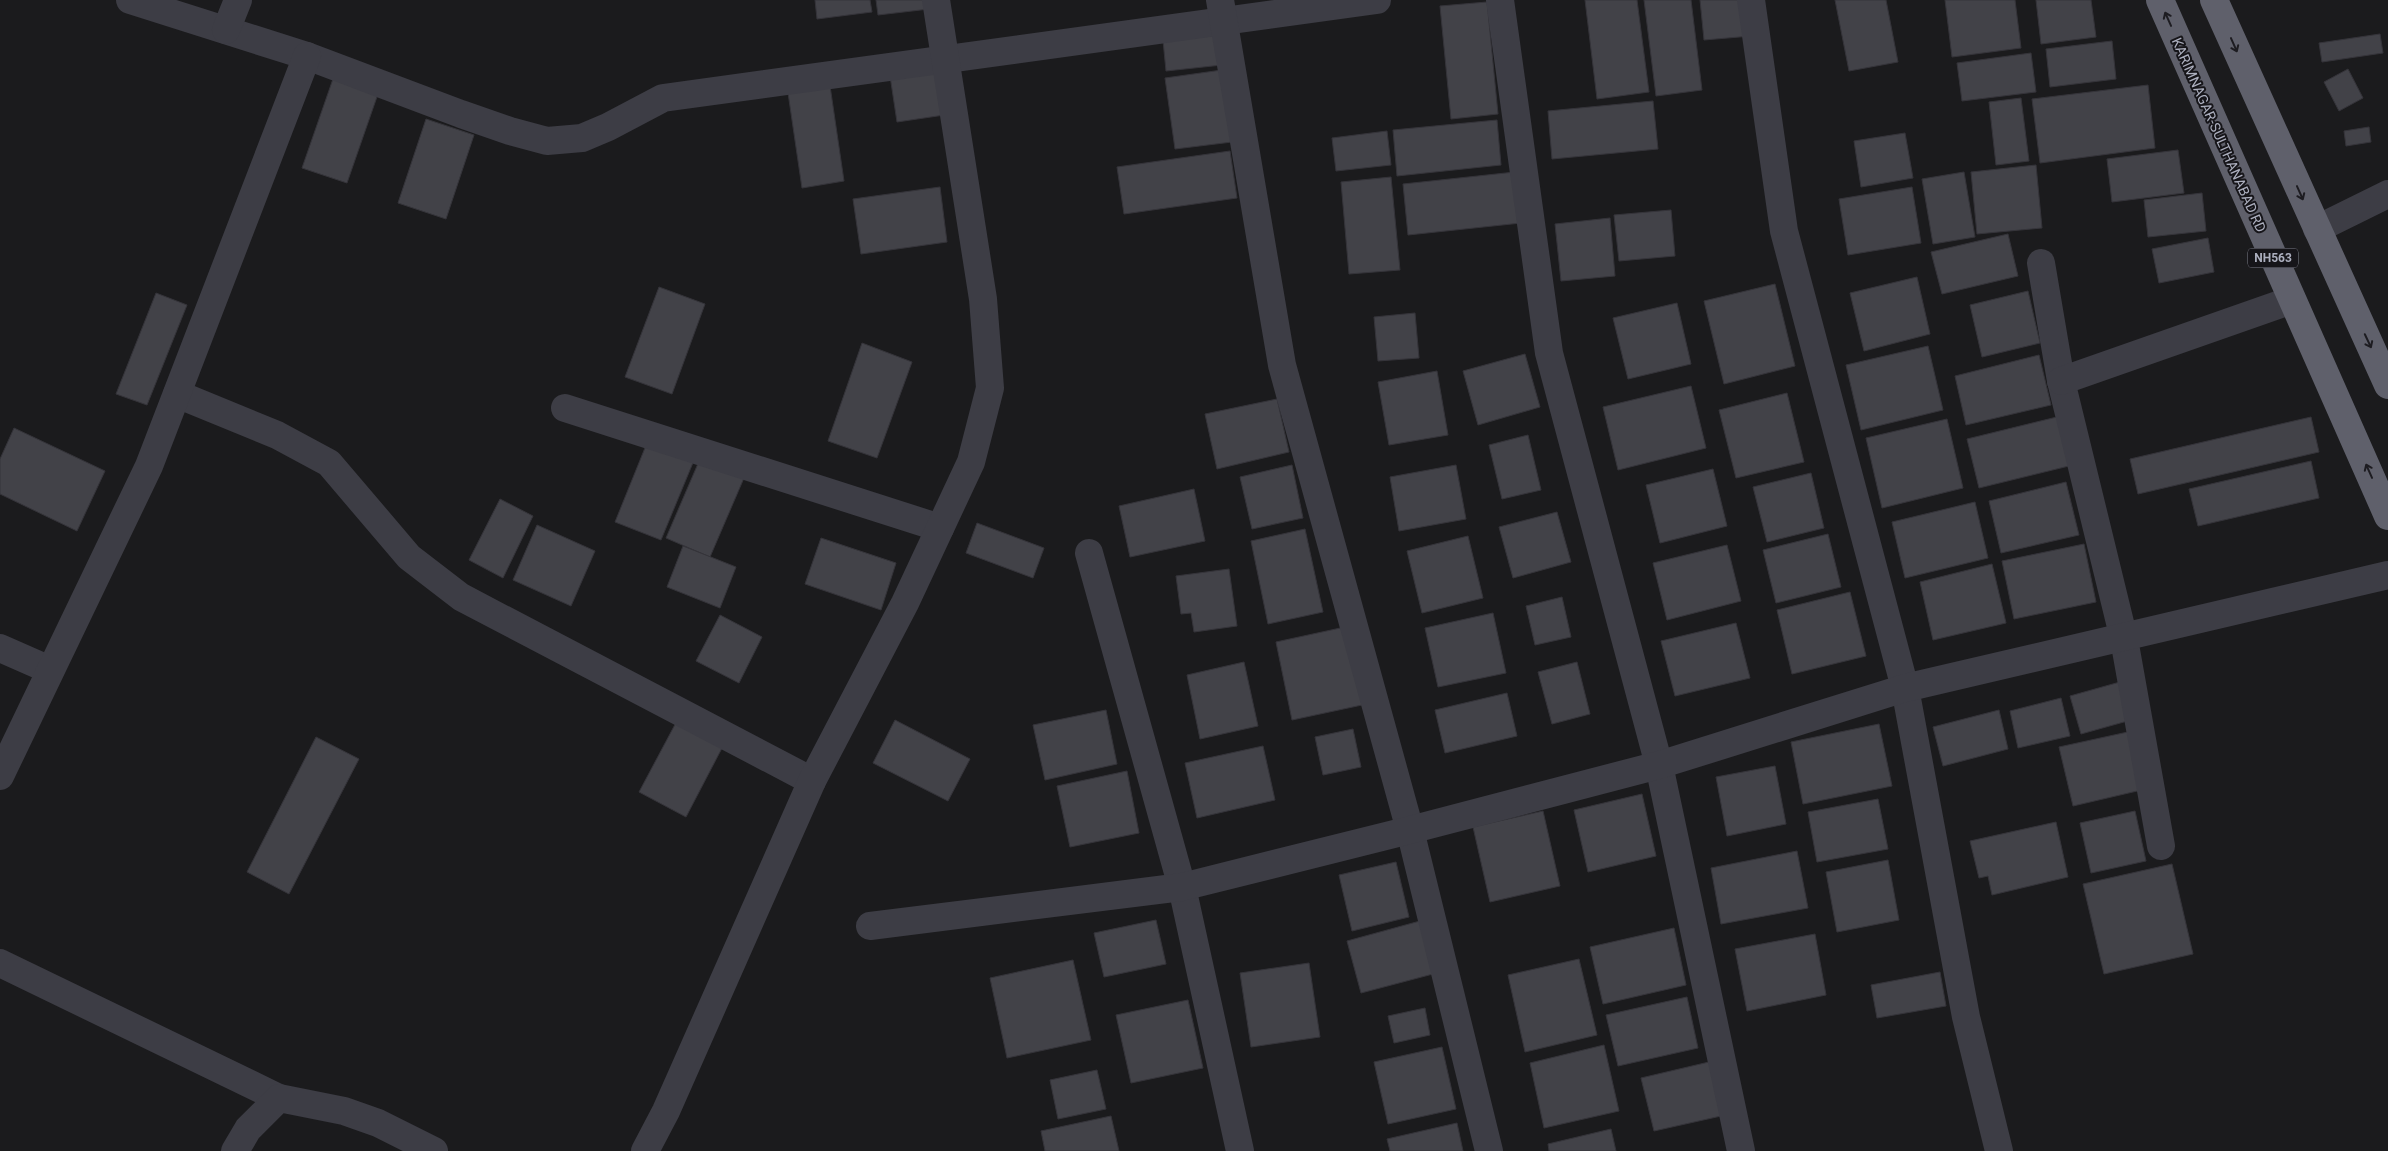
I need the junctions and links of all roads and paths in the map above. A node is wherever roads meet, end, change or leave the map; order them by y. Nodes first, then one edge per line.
1 (130, 0) edge
2 (238, 0) edge
3 (936, 0) edge
4 (1377, 0) edge
5 (1500, 0) edge
6 (1751, 0) edge
7 (2160, 0) edge
8 (2214, 0) edge
9 (1222, 10) edge
10 (226, 30) junction
11 (307, 56) junction
12 (945, 59) junction
13 (2388, 194) edge
14 (2317, 230) junction
15 (2041, 263) dead end
16 (2292, 300) junction
17 (2060, 380) junction
18 (2388, 386) edge
19 (177, 394) junction
20 (565, 408) dead end
21 (2388, 516) edge
22 (940, 528) junction
23 (1089, 553) dead end
24 (2388, 576) edge
25 (2124, 639) junction
26 (0, 648) edge
27 (50, 670) junction
28 (1905, 688) junction
29 (1659, 765) junction
30 (0, 776) edge
31 (812, 781) junction
32 (1410, 830) junction
33 (2161, 846) dead end
34 (1182, 887) junction
35 (870, 926) dead end
36 (0, 963) edge
37 (279, 1098) junction
38 (235, 1151) edge
39 (434, 1151) edge
40 (645, 1151) edge
41 (1240, 1151) edge
42 (1489, 1151) edge
43 (1741, 1151) edge
44 (1999, 1151) edge

1 - 10 street
2 - 10 street
3 - 12 street
4 - 9 street
5 - 29 street
6 - 28 street
16 -> 7 highway, KARIMNAGAR-SULTHANABAD RD / NH563
8 -> 14 highway
9 - 12 street
9 - 32 street
10 - 11 street
11 - 12 street
11 - 19 street
12 - 22 street
13 - 14 street
14 -> 18 highway
15 - 17 street
16 - 17 street
21 -> 16 highway, KARIMNAGAR-SULTHANABAD RD / NH563
17 - 25 street
19 - 27 street
19 - 31 street
20 - 22 street
22 - 31 street
23 - 34 street
24 - 25 street
25 - 28 street
25 - 33 street
26 - 27 street
27 - 30 street
28 - 29 street
28 - 44 street
29 - 32 street
29 - 43 street
31 - 40 street
32 - 34 street
32 - 42 street
34 - 35 street
34 - 41 street
36 - 37 street
37 - 38 street
37 - 39 street

